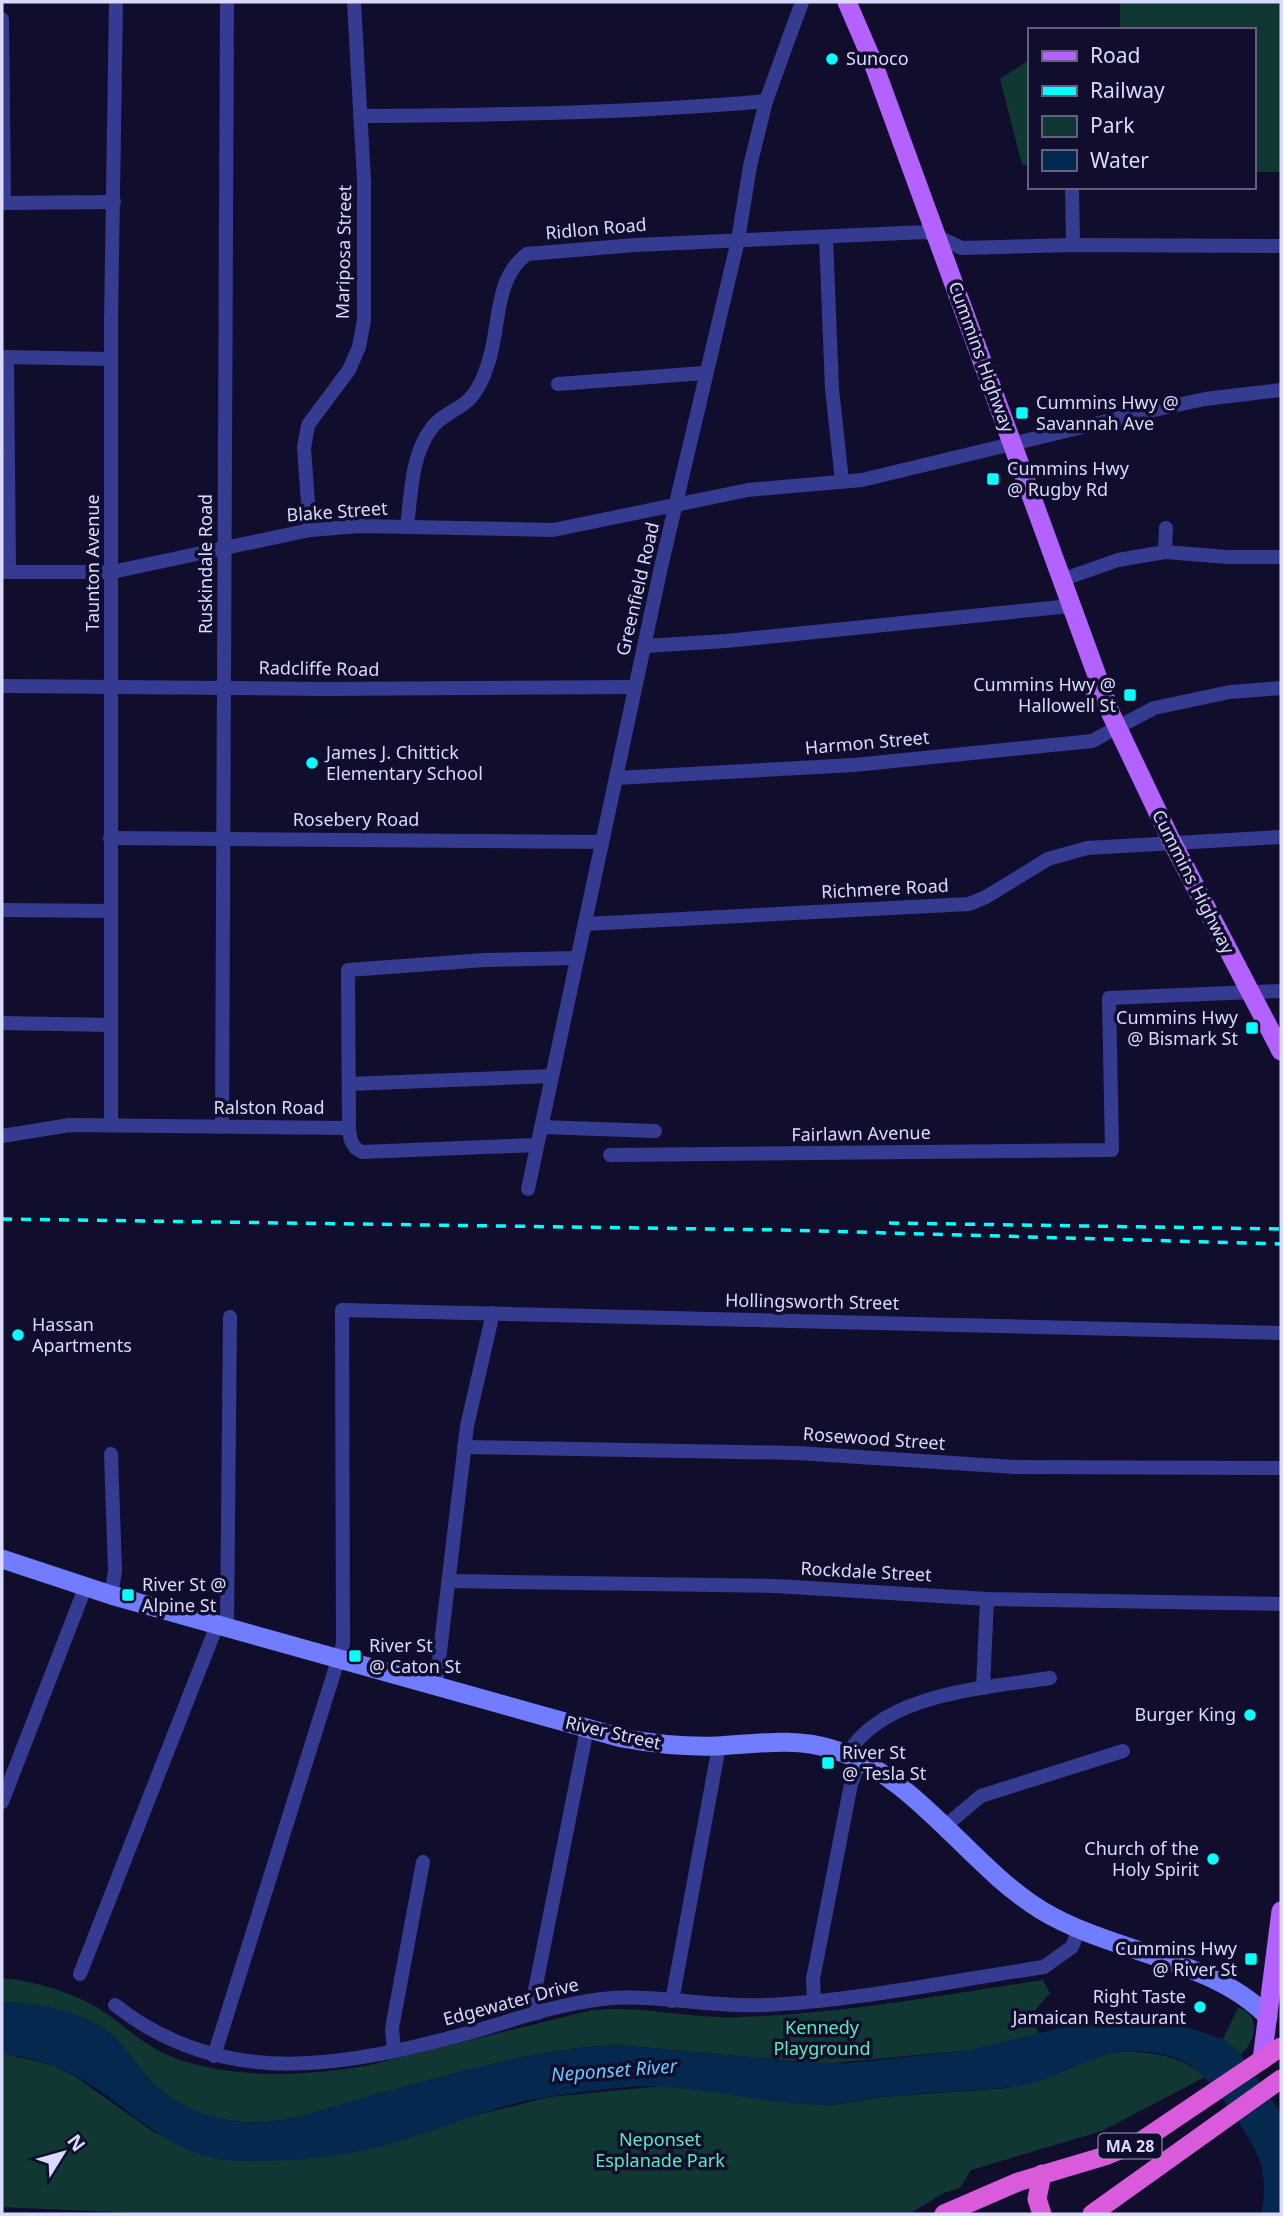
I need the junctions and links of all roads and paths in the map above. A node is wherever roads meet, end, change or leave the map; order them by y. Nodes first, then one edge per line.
1 (116, 2) edge
2 (228, 2) edge
3 (354, 2) edge
4 (802, 2) edge
5 (847, 2) edge
6 (2, 19) edge
7 (765, 101) junction
8 (360, 116) junction
9 (1072, 189) edge
10 (114, 202) junction
11 (3, 203) edge
12 (825, 237) junction
13 (937, 237) junction
14 (738, 240) junction
15 (1073, 245) junction
16 (1281, 246) edge
17 (5, 358) edge
18 (111, 359) junction
19 (704, 373) junction
20 (558, 384) dead end
21 (1281, 390) edge
22 (1013, 446) junction
23 (842, 481) junction
24 (677, 505) junction
25 (407, 527) junction
26 (1166, 528) dead end
27 (310, 530) junction
28 (226, 548) junction
29 (1165, 552) junction
30 (1281, 557) edge
31 (6, 572) edge
32 (112, 572) junction
33 (1061, 580) junction
34 (1071, 606) junction
35 (645, 646) junction
36 (2, 686) edge
37 (112, 686) junction
38 (225, 687) junction
39 (635, 687) junction
40 (1281, 688) edge
41 (1117, 727) junction
42 (616, 778) junction
43 (1281, 837) edge
44 (110, 838) junction
45 (225, 839) junction
46 (602, 842) junction
47 (1172, 842) junction
48 (2, 910) edge
49 (111, 911) junction
50 (586, 924) junction
51 (576, 958) junction
52 (1281, 991) edge
53 (1250, 992) junction
54 (2, 1023) edge
55 (110, 1025) junction
56 (1281, 1051) edge
57 (552, 1076) junction
58 (349, 1084) junction
59 (111, 1125) junction
60 (541, 1126) junction
61 (222, 1127) junction
62 (349, 1128) junction
63 (655, 1131) dead end
64 (2, 1136) edge
65 (536, 1145) junction
66 (610, 1155) dead end
67 (528, 1189) dead end
68 (493, 1313) junction
69 (230, 1317) dead end
70 (1281, 1333) edge
71 (464, 1447) junction
72 (111, 1454) dead end
73 (1281, 1468) edge
74 (2, 1559) edge
75 (448, 1581) junction
76 (85, 1588) junction
77 (111, 1595) junction
78 (987, 1599) junction
79 (1281, 1604) edge
80 (222, 1626) junction
81 (339, 1659) junction
82 (1050, 1678) dead end
83 (436, 1685) junction
84 (983, 1688) junction
85 (587, 1729) junction
86 (719, 1746) junction
87 (1123, 1751) dead end
88 (854, 1758) junction
89 (2, 1802) edge
90 (943, 1827) junction
91 (424, 1862) dead end
92 (1281, 1911) edge
93 (1079, 1929) junction
94 (80, 1974) dead end
95 (1217, 1980) junction
96 (1276, 1997) edge
97 (814, 2000) junction
98 (672, 2001) junction
99 (115, 2004) dead end
100 (538, 2013) junction
101 (1268, 2017) junction
102 (1281, 2047) edge
103 (394, 2051) junction
104 (214, 2056) junction
105 (1262, 2060) junction
106 (1279, 2081) edge
107 (1042, 2174) junction
108 (958, 2209) edge
109 (944, 2214) edge
110 (988, 2214) edge
111 (1042, 2214) edge
112 (1092, 2214) edge

1 - 10 street, Taunton Avenue
2 - 28 street, Ruskindale Road
3 - 8 street, Mariposa Street
4 - 7 street, Greenfield Road
5 - 13 main road, Cummins Highway
6 - 11 street
7 - 8 street
7 - 14 street, Greenfield Road
8 - 27 street, Mariposa Street
9 - 15 street
10 - 11 street
10 - 18 street, Taunton Avenue
12 - 13 street, Ridlon Road
12 - 14 street, Ridlon Road
12 - 23 street
13 - 15 street, Ridlon Road
13 - 22 main road, Cummins Highway
14 - 19 street, Greenfield Road
14 - 25 street, Ridlon Road
15 - 16 street, Ridlon Road
17 - 18 street
17 - 31 street
18 - 32 street, Taunton Avenue
19 - 20 street
19 - 24 street, Greenfield Road
21 - 22 street, Blake Street
22 - 23 street, Blake Street
22 - 33 main road, Cummins Highway
23 - 24 street, Blake Street
24 - 25 street, Blake Street
24 - 35 street, Greenfield Road
25 - 27 street, Blake Street
26 - 29 street
27 - 28 street, Blake Street
28 - 32 street, Blake Street
28 - 38 street, Ruskindale Road
29 - 30 street
29 - 33 street
31 - 32 street, Blake Street
32 - 37 street, Taunton Avenue
33 - 34 main road, Cummins Highway
34 - 35 street
34 - 41 main road, Cummins Highway
35 - 39 street, Greenfield Road
36 - 37 street, Radcliffe Road
37 - 38 street, Radcliffe Road
37 - 44 street, Taunton Avenue
38 - 39 street, Radcliffe Road
38 - 45 street, Ruskindale Road
39 - 42 street, Greenfield Road
40 - 41 street, Harmon Street
41 - 42 street, Harmon Street
41 - 47 main road, Cummins Highway
42 - 46 street, Greenfield Road
43 - 47 street, Richmere Road
44 - 45 street, Rosebery Road
44 - 49 street, Taunton Avenue
45 - 46 street, Rosebery Road
45 - 61 street, Ruskindale Road
46 - 50 street, Greenfield Road
47 - 50 street, Richmere Road
47 - 53 main road, Cummins Highway
48 - 49 street
49 - 55 street, Taunton Avenue
50 - 51 street, Greenfield Road
51 - 57 street, Greenfield Road
51 - 58 street
52 - 53 street
53 - 56 main road, Cummins Highway
53 - 66 street, Fairlawn Avenue
54 - 55 street
55 - 59 street, Taunton Avenue
57 - 58 street
57 - 60 street, Greenfield Road
58 - 62 street
59 - 61 street, Ralston Road
59 - 64 street, Ralston Road
60 - 63 street
60 - 65 street, Greenfield Road
61 - 62 street, Ralston Road
62 - 65 street
65 - 67 street, Greenfield Road
68 - 70 street, Hollingsworth Street
68 - 71 street
68 - 81 street, Hollingsworth Street
69 - 80 street
71 - 73 street, Rosewood Street
71 - 75 street
72 - 77 street
74 - 76 main road, River Street
75 - 78 street, Rockdale Street
75 - 83 street
76 - 77 main road, River Street
76 - 89 street
77 - 80 main road, River Street
78 - 79 street, Rockdale Street
78 - 84 street
80 - 81 main road, River Street
80 - 94 street
81 - 83 main road, River Street
81 - 104 street
82 - 84 street
83 - 85 main road, River Street
84 - 88 street
85 - 86 main road, River Street
85 - 100 street
86 - 88 main road, River Street
86 - 98 street
87 - 90 street
88 - 90 main road, River Street
88 - 97 street
90 - 93 main road, River Street
91 - 103 street
92 - 96 main road
93 - 95 main road, River Street
93 - 97 street, Edgewater Drive
95 - 96 main road, River Street
95 - 101 main road, River Street
96 - 101 main road
97 - 98 street, Edgewater Drive
98 - 100 street, Edgewater Drive
99 - 104 street, Edgewater Drive
100 - 103 street, Edgewater Drive
101 - 105 main road
102 - 105 highway, MA 28
103 - 104 street, Edgewater Drive
105 - 107 highway, MA 28
106 - 112 highway, MA 28
107 - 108 highway, MA 28
107 - 111 highway
108 - 109 highway
108 - 110 highway

